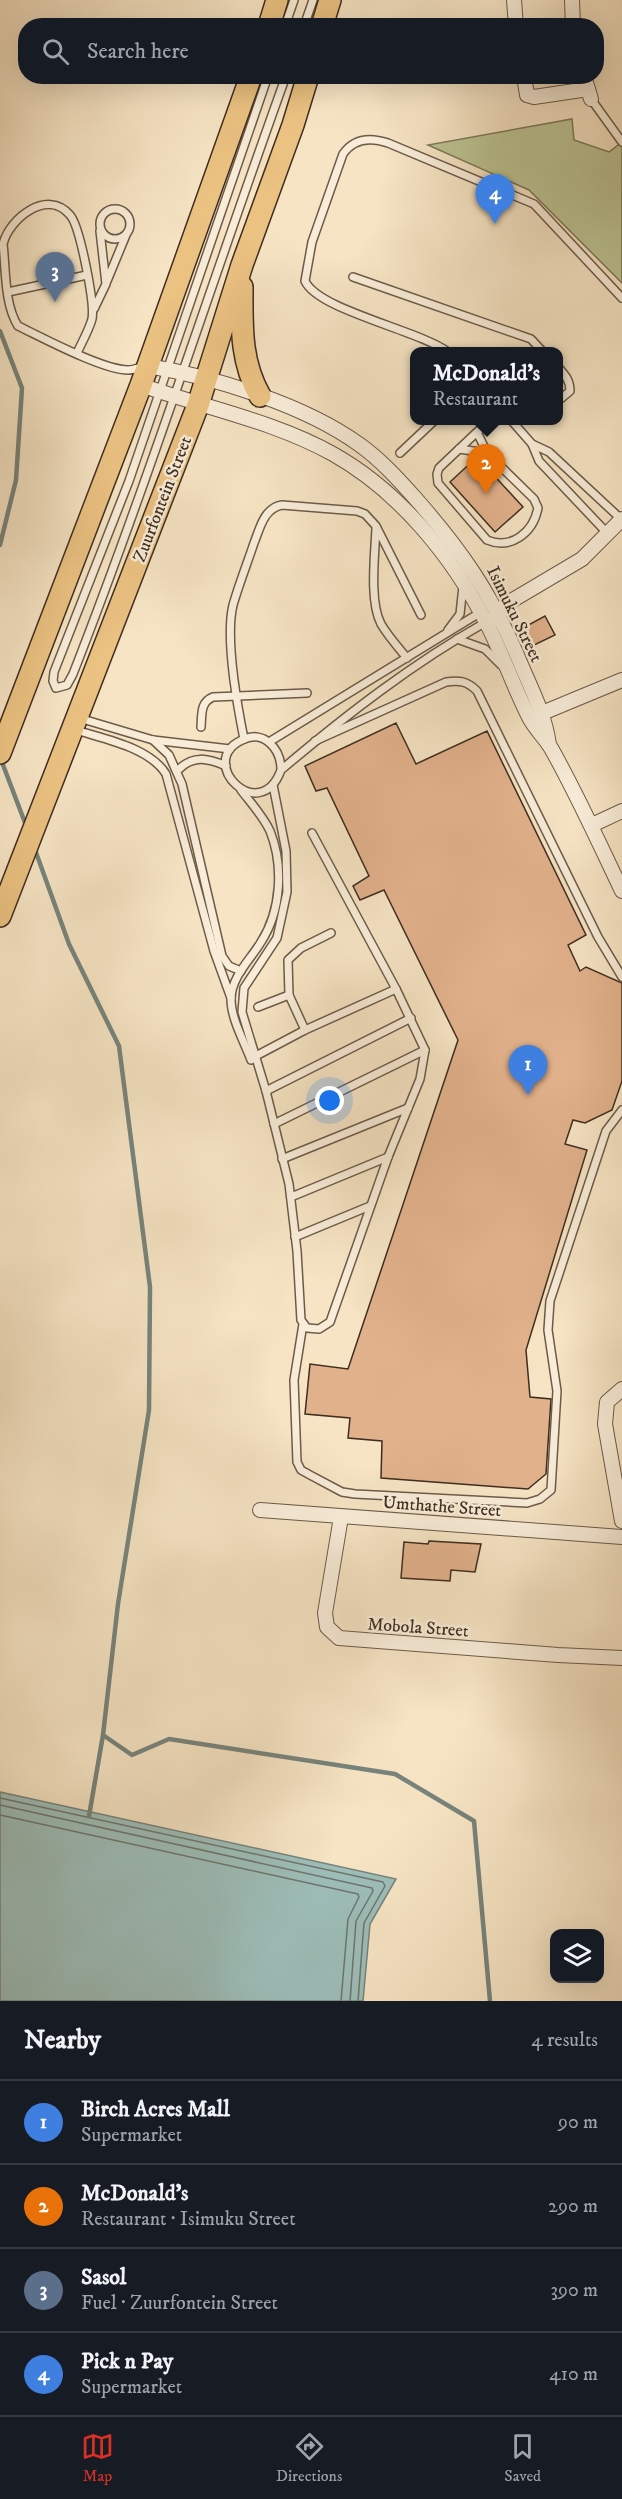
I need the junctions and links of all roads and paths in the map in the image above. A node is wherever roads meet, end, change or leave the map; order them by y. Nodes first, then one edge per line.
1 (277, 0) edge
2 (294, 0) edge
3 (313, 0) edge
4 (330, 0) edge
5 (514, 0) edge
6 (572, 0) edge
7 (271, 18) edge
8 (288, 18) edge
9 (307, 18) edge
10 (324, 18) edge
11 (515, 18) edge
12 (573, 18) edge
13 (248, 84) edge
14 (265, 84) edge
15 (283, 84) edge
16 (305, 84) edge
17 (525, 84) edge
18 (588, 88) edge
19 (622, 142) edge
20 (100, 231) junction
21 (126, 235) junction
22 (242, 265) junction
23 (87, 275) junction
24 (353, 278) dead end
25 (106, 284) junction
26 (8, 292) junction
27 (622, 298) edge
28 (92, 311) junction
29 (441, 347) edge
30 (539, 347) edge
31 (77, 353) junction
32 (183, 373) junction
33 (563, 373) edge
34 (148, 376) junction
35 (207, 377) junction
36 (260, 396) junction
37 (563, 397) edge
38 (176, 398) junction
39 (198, 405) junction
40 (430, 425) edge
41 (486, 425) edge
42 (515, 425) edge
43 (477, 432) junction
44 (532, 444) junction
45 (459, 449) junction
46 (400, 453) dead end
47 (487, 453) junction
48 (622, 519) edge
49 (376, 526) junction
50 (608, 534) junction
51 (463, 581) junction
52 (500, 608) junction
53 (420, 615) dead end
54 (484, 617) junction
55 (440, 638) junction
56 (457, 639) junction
57 (407, 658) junction
58 (510, 676) junction
59 (622, 680) edge
60 (307, 693) dead end
61 (236, 697) junction
62 (536, 716) junction
63 (75, 723) junction
64 (201, 727) dead end
65 (244, 739) junction
66 (153, 740) junction
67 (315, 741) junction
68 (269, 742) junction
69 (230, 749) junction
70 (0, 753) edge
71 (226, 766) junction
72 (178, 770) junction
73 (281, 770) junction
74 (273, 785) junction
75 (241, 790) junction
76 (622, 811) edge
77 (592, 825) junction
78 (312, 833) dead end
79 (622, 891) edge
80 (0, 916) edge
81 (331, 933) dead end
82 (241, 971) junction
83 (622, 977) edge
84 (396, 989) junction
85 (289, 995) junction
86 (231, 998) junction
87 (258, 1007) dead end
88 (411, 1018) junction
89 (305, 1030) junction
90 (425, 1050) junction
91 (254, 1057) junction
92 (258, 1068) junction
93 (266, 1091) junction
94 (408, 1108) junction
95 (622, 1110) edge
96 (274, 1124) junction
97 (388, 1157) junction
98 (282, 1159) junction
99 (291, 1197) junction
100 (370, 1206) junction
101 (295, 1237) junction
102 (303, 1324) junction
103 (622, 1389) edge
104 (260, 1510) dead end
105 (341, 1517) junction
106 (622, 1521) edge
107 (622, 1537) edge
108 (622, 1658) edge

1 - 7 main road
2 - 8 lane
3 - 9 lane
4 - 10 main road
5 - 11 street
6 - 12 street
13 - 34 main road
14 - 34 lane
15 - 32 lane
16 - 22 main road, Zuurfontein Street
17 - 18 street
18 - 19 lane
20 - 21 lane
20 - 21 lane
20 - 25 lane
21 - 25 lane
22 - 35 main road, Zuurfontein Street
22 - 36 main road
23 - 26 lane
23 - 26 lane
23 - 28 lane
24 - 30 lane
25 - 28 lane
26 - 31 lane
27 - 29 lane
28 - 31 lane
31 - 34 lane
32 - 34 street, Isimuku Street
32 - 35 street, Isimuku Street
32 - 38 lane
33 - 37 lane
34 - 38 street, Isimuku Street
34 - 38 lane
34 - 70 main road
35 - 36 street, Isimuku Street
35 - 39 main road, Zuurfontein Street
36 - 52 street, Isimuku Street
38 - 39 street, Isimuku Street
39 - 51 street, Isimuku Street
39 - 63 main road, Zuurfontein Street
40 - 46 lane
41 - 43 lane
42 - 44 lane
43 - 45 lane
43 - 47 lane
44 - 48 lane
44 - 50 lane
45 - 47 lane
45 - 47 lane
48 - 50 street
49 - 53 lane
49 - 57 lane
49 - 61 lane
50 - 52 street
51 - 54 street, Isimuku Street
51 - 55 lane
52 - 54 street
52 - 62 street, Isimuku Street
54 - 55 lane
54 - 56 lane
54 - 58 street, Isimuku Street
55 - 57 lane
56 - 58 lane
56 - 67 lane
57 - 68 lane
58 - 62 street, Isimuku Street
59 - 62 street
60 - 61 lane
61 - 64 lane
61 - 65 lane
62 - 77 street, Isimuku Street
63 - 66 lane
63 - 80 main road, Zuurfontein Street
63 - 86 lane
65 - 68 lane
65 - 69 lane
66 - 69 lane
66 - 72 lane
67 - 73 lane
67 - 83 lane
68 - 73 lane
69 - 71 lane
71 - 72 lane
71 - 75 lane
72 - 82 lane
73 - 74 lane
74 - 75 lane
74 - 91 lane
75 - 82 lane
76 - 77 street
77 - 79 street, Isimuku Street
78 - 84 lane
81 - 85 lane
82 - 86 lane
84 - 88 lane
84 - 89 lane
85 - 87 lane
85 - 89 lane
86 - 92 lane
88 - 90 lane
88 - 93 lane
89 - 91 lane
90 - 94 lane
90 - 96 lane
91 - 92 lane
92 - 93 lane
93 - 96 lane
94 - 97 lane
94 - 98 lane
95 - 102 lane
96 - 98 lane
97 - 99 lane
97 - 100 lane
98 - 99 lane
99 - 101 lane
100 - 101 lane
100 - 102 lane
101 - 102 lane
103 - 106 street
104 - 105 street, Umthathe Street
105 - 107 street, Umthathe Street
105 - 108 street, Mobola Street

